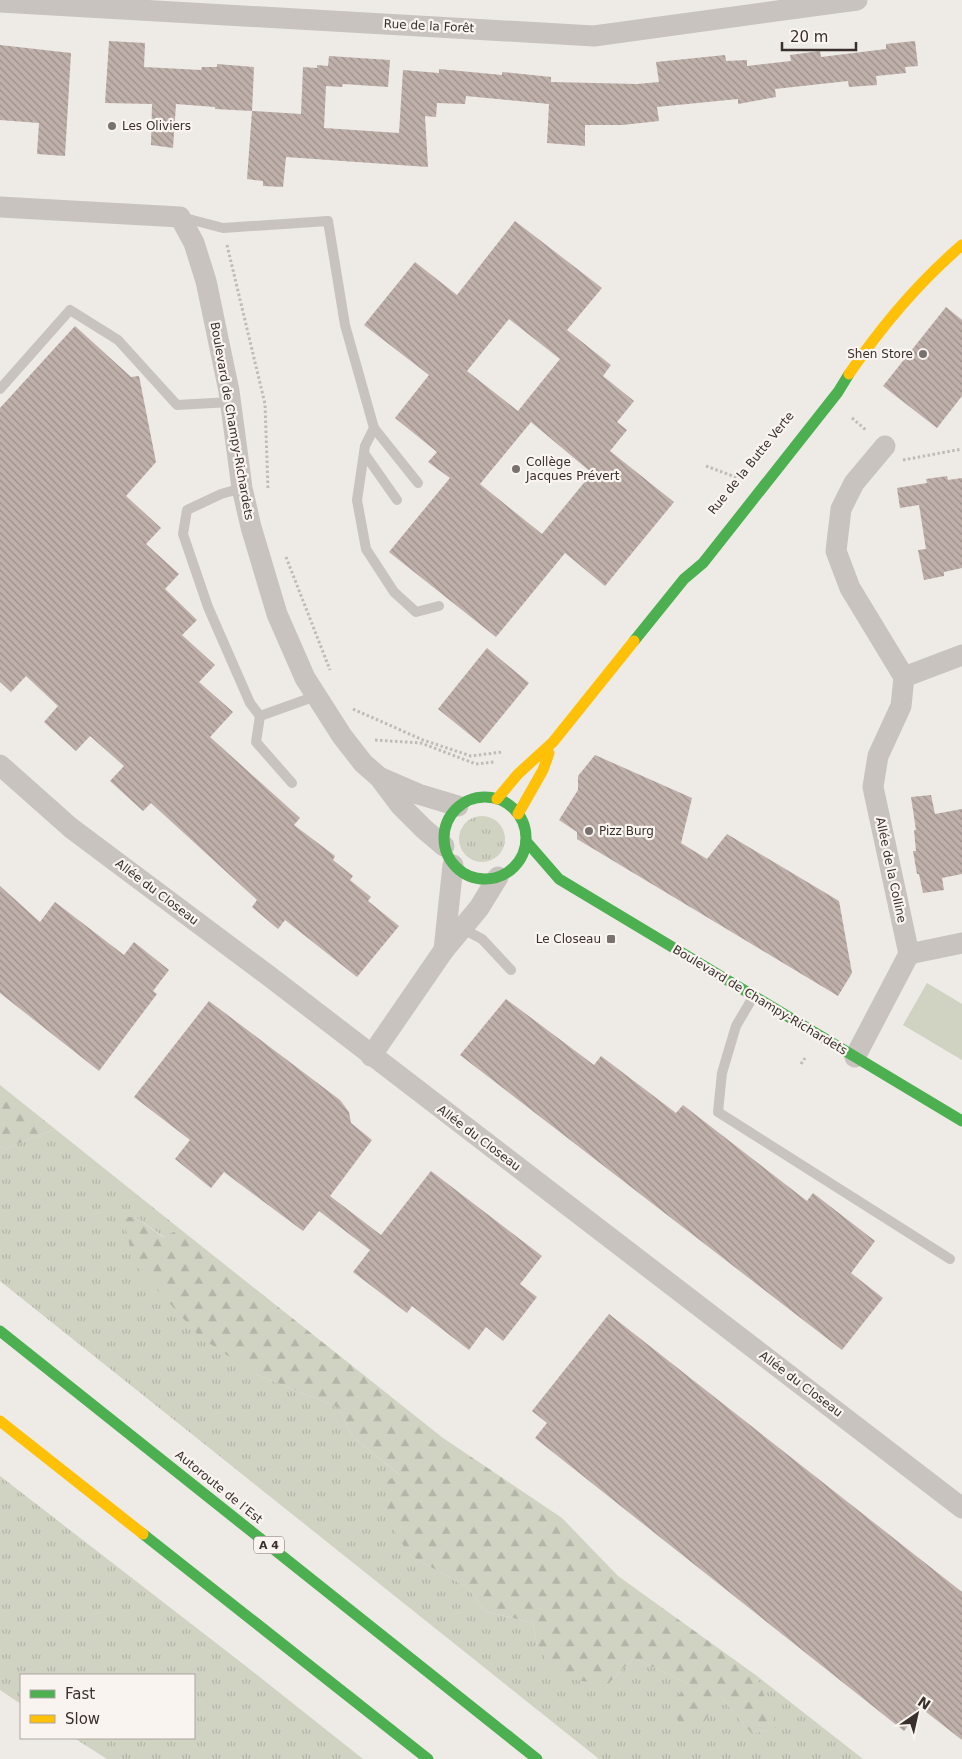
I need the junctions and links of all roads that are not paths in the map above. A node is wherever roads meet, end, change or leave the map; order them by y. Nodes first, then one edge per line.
1 (857, 0) edge
2 (0, 2) edge
3 (149, 5) edge
4 (0, 207) edge
5 (180, 217) junction
6 (962, 245) edge
7 (0, 389) edge
8 (230, 402) junction
9 (374, 428) junction
10 (885, 446) dead end
11 (364, 453) junction
12 (418, 483) dead end
13 (242, 488) junction
14 (396, 500) dead end
15 (439, 606) dead end
16 (962, 655) edge
17 (904, 677) junction
18 (316, 696) junction
19 (260, 716) junction
20 (553, 742) junction
21 (0, 764) edge
22 (379, 777) junction
23 (292, 783) dead end
24 (497, 798) junction
25 (458, 806) junction
26 (518, 814) junction
27 (526, 840) junction
28 (444, 846) junction
29 (453, 865) junction
30 (504, 874) junction
31 (526, 874) dead end
32 (542, 877) dead end
33 (559, 879) junction
34 (463, 929) junction
35 (962, 943) edge
36 (444, 950) junction
37 (909, 954) junction
38 (511, 970) dead end
39 (754, 995) junction
40 (371, 1056) junction
41 (855, 1057) junction
42 (962, 1121) edge
43 (950, 1259) dead end
44 (0, 1331) edge
45 (0, 1421) edge
46 (962, 1508) edge
47 (428, 1759) edge
48 (537, 1759) edge

1 - 3 street, Rue de la Forêt
2 - 3 street, Rue de la Forêt
4 - 5 street
5 - 8 street, Boulevard de Champy-Richardets
5 - 9 lane
6 - 20 main road, Rue de la Butte Verte
7 - 8 lane
8 - 13 street, Boulevard de Champy-Richardets
9 - 11 lane
9 - 12 lane
10 - 17 street
11 - 14 lane
11 - 15 lane
13 - 18 street, Boulevard de Champy-Richardets
13 - 19 lane
16 - 17 street
17 - 37 street, Allée de la Colline
18 - 19 lane
18 - 22 street, Boulevard de Champy-Richardets
19 - 23 lane
20 - 24 main road, Rue de la Butte Verte
20 - 26 main road, Rue de la Butte Verte
21 - 40 street, Allée du Closeau
22 - 25 street, Boulevard de Champy-Richardets
22 - 28 street, Boulevard de Champy-Richardets
24 - 25 main road
24 - 26 main road
25 - 28 main road
26 - 27 main road
27 - 30 main road
27 - 33 main road, Boulevard de Champy-Richardets
28 - 29 main road
29 - 30 main road
29 - 36 street
30 - 31 main road
30 - 34 street
32 - 33 main road, Boulevard de Champy-Richardets
33 - 39 main road, Boulevard de Champy-Richardets
34 - 36 street
34 - 38 lane
35 - 37 street
36 - 40 street
37 - 41 street
39 - 41 main road, Boulevard de Champy-Richardets
39 - 43 lane
40 - 46 street, Allée du Closeau
41 - 42 main road, Boulevard de Champy-Richardets
44 - 48 main road, Autoroute de l’Est / A 4
45 - 47 main road

